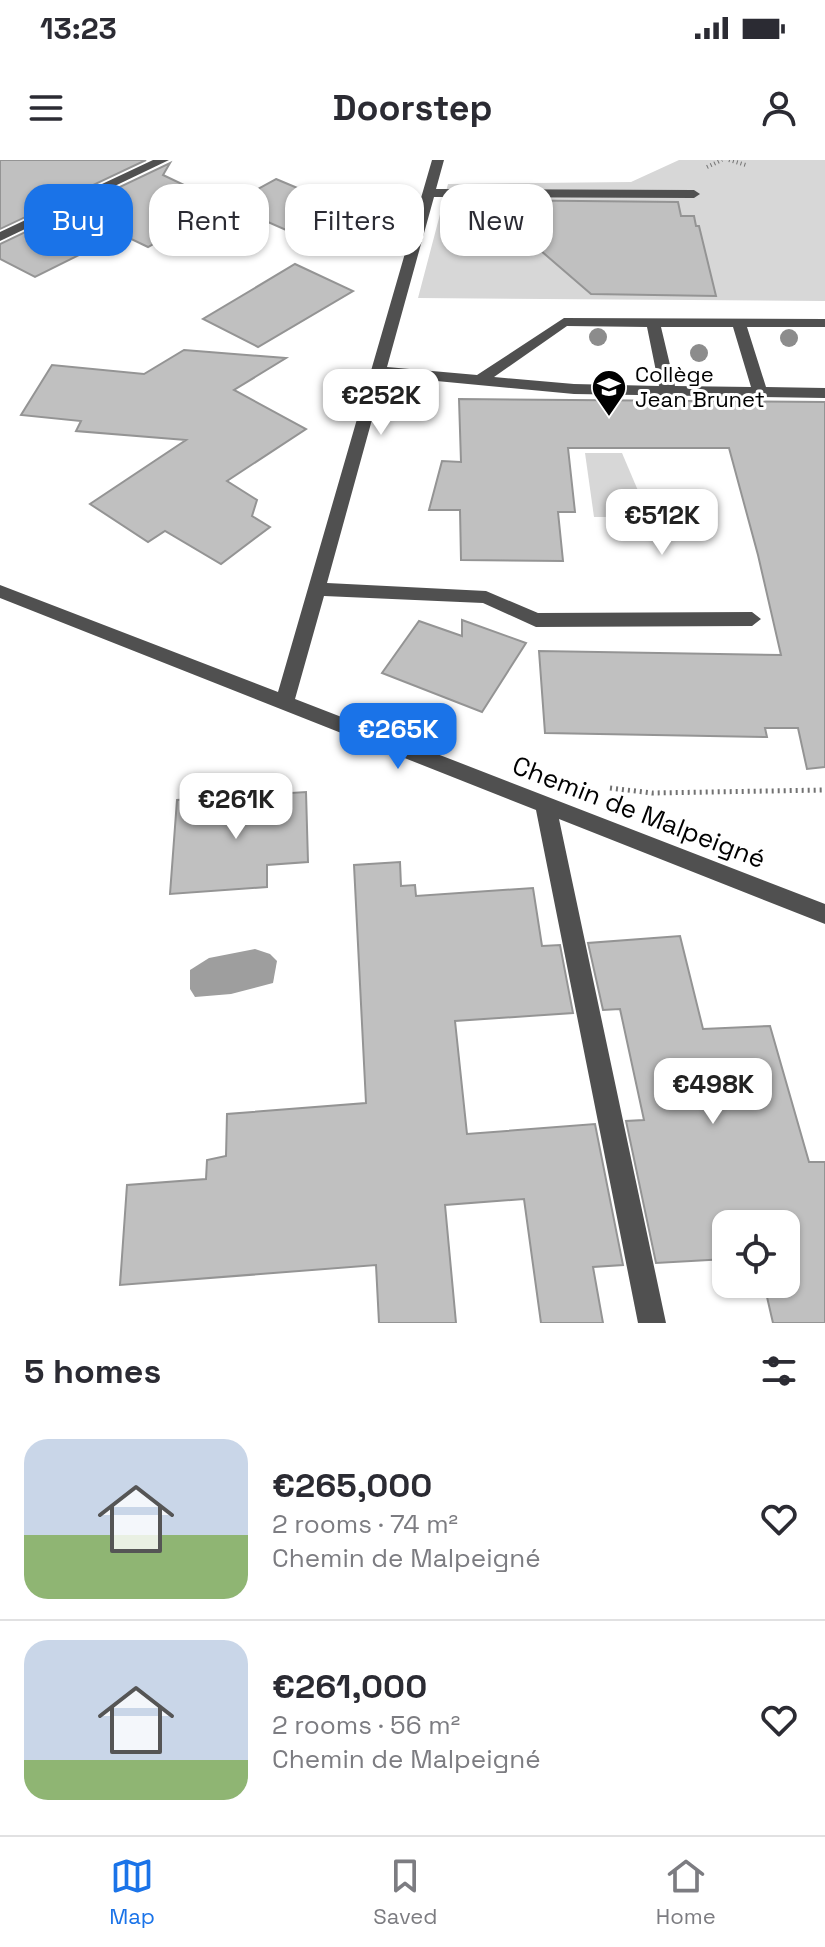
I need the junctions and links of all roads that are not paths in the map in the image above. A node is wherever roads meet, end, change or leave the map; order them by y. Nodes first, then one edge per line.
1 (163, 160) edge
2 (438, 160) edge
3 (429, 193) junction
4 (694, 194) dead end
5 (0, 237) edge
6 (653, 322) junction
7 (739, 323) junction
8 (825, 323) edge
9 (379, 371) junction
10 (480, 380) junction
11 (668, 391) junction
12 (760, 392) junction
13 (825, 393) edge
14 (318, 589) junction
15 (0, 591) edge
16 (752, 619) dead end
17 (284, 703) junction
18 (546, 806) junction
19 (821, 917) edge
20 (652, 1323) edge

1 - 5 street
2 - 3 street
3 - 4 street
3 - 9 street
6 - 7 street
6 - 10 street
6 - 11 street
7 - 8 street
7 - 12 street
9 - 10 street
9 - 14 street
10 - 11 street
11 - 12 street
12 - 13 street
14 - 16 street
14 - 17 street
15 - 17 street, Chemin de Malpeigné
17 - 18 street, Chemin de Malpeigné
18 - 19 street, Chemin de Malpeigné
18 - 20 street

